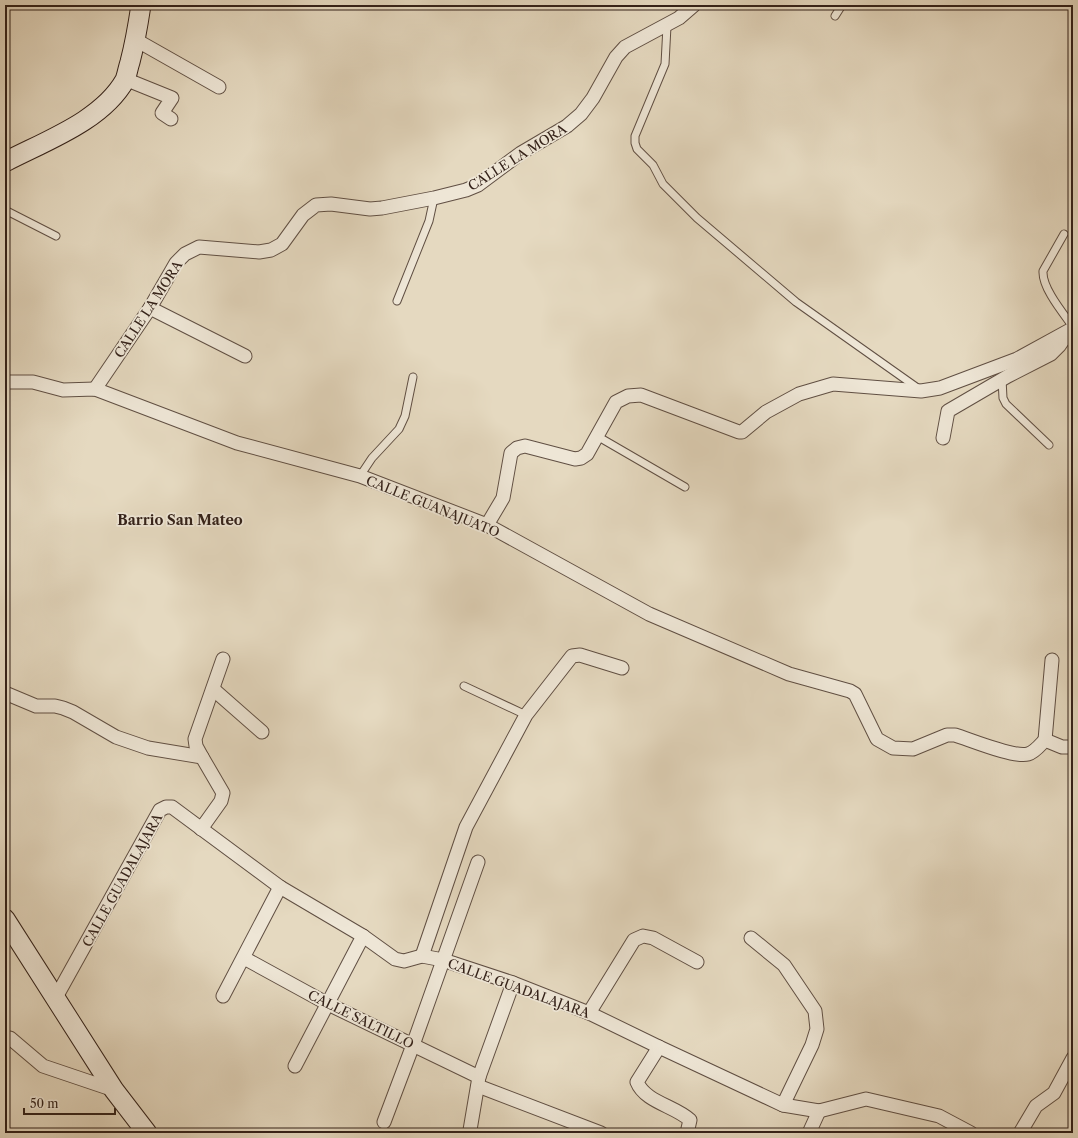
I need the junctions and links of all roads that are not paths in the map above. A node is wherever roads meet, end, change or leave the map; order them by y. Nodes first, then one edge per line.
1 (141, 5) edge
2 (694, 5) edge
3 (842, 5) edge
4 (835, 16) dead end
5 (667, 26) junction
6 (136, 40) junction
7 (125, 79) junction
8 (219, 87) dead end
9 (171, 119) dead end
10 (5, 162) edge
11 (434, 198) junction
12 (5, 210) edge
13 (1064, 234) dead end
14 (56, 236) dead end
15 (397, 301) dead end
16 (150, 308) junction
17 (1071, 329) edge
18 (245, 356) dead end
19 (413, 377) dead end
20 (1002, 379) junction
21 (5, 382) edge
22 (95, 389) junction
23 (921, 391) junction
24 (597, 436) junction
25 (943, 438) dead end
26 (1050, 445) dead end
27 (360, 476) junction
28 (685, 487) dead end
29 (486, 525) junction
30 (223, 659) dead end
31 (1052, 660) dead end
32 (622, 668) dead end
33 (464, 686) dead end
34 (213, 689) junction
35 (5, 694) edge
36 (526, 715) junction
37 (262, 732) dead end
38 (1045, 740) junction
39 (1073, 747) edge
40 (202, 757) junction
41 (201, 829) junction
42 (478, 862) dead end
43 (280, 887) junction
44 (5, 919) edge
45 (363, 936) junction
46 (751, 938) dead end
47 (422, 956) junction
48 (244, 958) junction
49 (443, 960) junction
50 (696, 962) dead end
51 (513, 983) junction
52 (223, 996) dead end
53 (56, 999) junction
54 (328, 1004) junction
55 (589, 1013) junction
56 (5, 1036) edge
57 (413, 1046) junction
58 (659, 1047) junction
59 (1073, 1058) edge
60 (295, 1066) dead end
61 (479, 1081) junction
62 (114, 1090) junction
63 (783, 1105) junction
64 (819, 1111) junction
65 (384, 1122) dead end
66 (470, 1130) dead end
67 (148, 1133) edge
68 (601, 1133) edge
69 (686, 1133) edge
70 (810, 1133) edge
71 (971, 1133) edge
72 (1020, 1133) edge

1 - 6 street
2 - 5 street, CALLE LA MORA
3 - 4 lane
5 - 11 street, CALLE LA MORA
5 - 23 lane
6 - 7 street
6 - 8 street
7 - 9 street
7 - 10 street
11 - 15 lane
11 - 16 street, CALLE LA MORA
12 - 14 lane
13 - 17 lane
16 - 18 street
16 - 22 street, CALLE LA MORA
17 - 20 street
17 - 23 street
19 - 27 lane
20 - 25 street
20 - 26 lane
21 - 22 street
22 - 27 street, CALLE GUANAJUATO
23 - 24 street
24 - 28 lane
24 - 29 street
27 - 29 street, CALLE GUANAJUATO
29 - 38 street, CALLE GUANAJUATO
30 - 34 street
31 - 38 street
32 - 36 street
33 - 36 lane
34 - 37 street
34 - 40 street
35 - 40 street
36 - 47 street
38 - 39 street
40 - 41 street
41 - 43 street, CALLE GUADALAJARA
41 - 53 street, CALLE GUADALAJARA
42 - 49 street
43 - 45 street, CALLE GUADALAJARA
43 - 48 street
44 - 53 street
45 - 47 street, CALLE GUADALAJARA
45 - 54 street
46 - 63 street
47 - 49 street, CALLE GUADALAJARA
48 - 52 street
48 - 54 street, CALLE SALTILLO
49 - 51 street, CALLE GUADALAJARA
49 - 57 street
50 - 55 street
51 - 55 street, CALLE GUADALAJARA
51 - 61 street
53 - 62 street
54 - 57 street, CALLE SALTILLO
54 - 60 street
55 - 58 street, CALLE GUADALAJARA
56 - 62 street
57 - 61 street, CALLE SALTILLO
57 - 65 street
58 - 63 street, CALLE GUADALAJARA
58 - 69 street
59 - 72 street
61 - 66 street
61 - 68 street, CALLE SALTILLO
62 - 67 street
63 - 64 street, CALLE GUADALAJARA
64 - 70 street
64 - 71 street, CALLE GUADALAJARA

